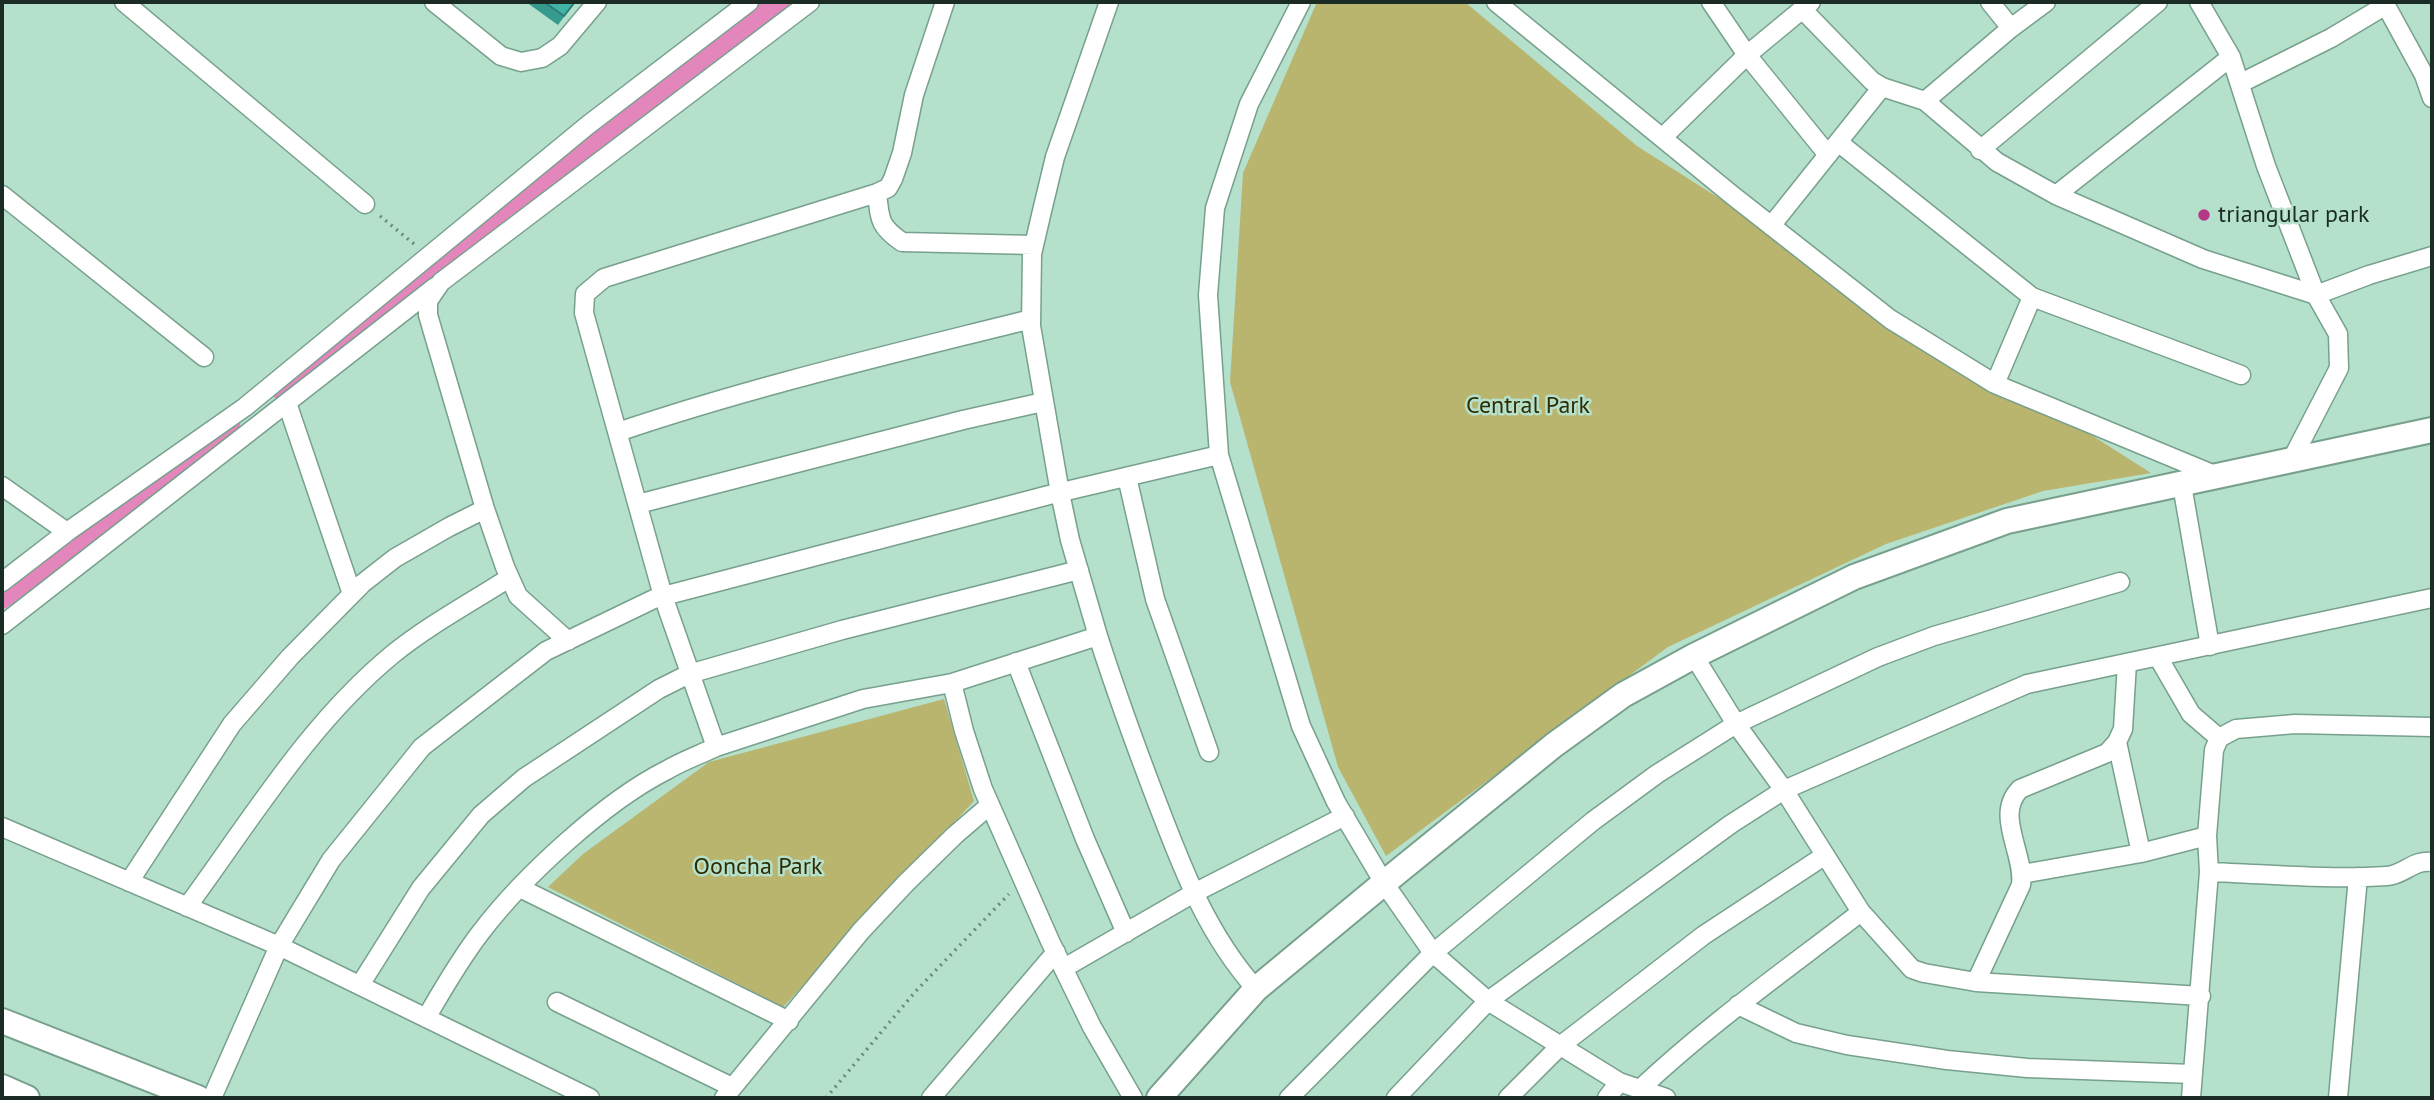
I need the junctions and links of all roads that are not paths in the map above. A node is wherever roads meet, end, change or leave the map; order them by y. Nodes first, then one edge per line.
1 (124, 2) edge
2 (434, 2) edge
3 (597, 2) edge
4 (748, 2) edge
5 (810, 2) edge
6 (946, 2) edge
7 (1109, 2) edge
8 (1301, 2) edge
9 (1496, 2) edge
10 (1711, 2) edge
11 (1990, 2) edge
12 (2046, 2) edge
13 (2158, 2) edge
14 (2199, 2) edge
15 (2385, 3) edge
16 (1807, 6) edge
17 (2011, 28) junction
18 (1747, 54) junction
19 (2231, 57) junction
20 (2241, 83) junction
21 (1882, 87) junction
22 (2432, 98) edge
23 (1925, 101) junction
24 (1662, 138) junction
25 (1833, 148) junction
26 (1980, 150) junction
27 (877, 193) junction
28 (2, 195) edge
29 (2056, 195) junction
30 (365, 204) road end
31 (1771, 226) junction
32 (1034, 245) junction
33 (2432, 256) edge
34 (441, 282) junction
35 (2316, 295) junction
36 (2032, 297) junction
37 (1031, 319) junction
38 (204, 357) dead end
39 (2241, 375) dead end
40 (1995, 384) junction
41 (1043, 402) junction
42 (286, 403) junction
43 (2432, 430) edge
44 (618, 432) junction
45 (1219, 455) junction
46 (2291, 461) junction
47 (1127, 477) junction
48 (2220, 477) junction
49 (2182, 485) junction
50 (2, 486) edge
51 (1060, 493) junction
52 (638, 504) junction
53 (485, 509) junction
54 (67, 532) junction
55 (1079, 570) junction
56 (509, 578) junction
57 (2, 582) edge
58 (2120, 582) dead end
59 (352, 594) junction
60 (663, 596) junction
61 (2432, 597) edge
62 (2, 625) edge
63 (1098, 636) junction
64 (568, 641) junction
65 (2210, 646) junction
66 (1695, 656) junction
67 (2158, 657) junction
68 (1016, 662) junction
69 (2126, 663) junction
70 (689, 674) junction
71 (952, 683) junction
72 (1736, 724) junction
73 (2432, 727) edge
74 (2219, 738) junction
75 (2117, 743) junction
76 (716, 747) junction
77 (1209, 752) dead end
78 (1784, 790) junction
79 (990, 805) junction
80 (1345, 816) junction
81 (2, 827) edge
82 (2207, 836) junction
83 (2141, 853) junction
84 (1824, 856) junction
85 (2432, 862) edge
86 (2208, 872) junction
87 (2022, 874) junction
88 (2358, 877) junction
89 (129, 882) junction
90 (1384, 883) junction
91 (520, 888) junction
92 (1194, 893) junction
93 (187, 907) junction
94 (1861, 912) junction
95 (1126, 933) junction
96 (279, 946) junction
97 (1433, 953) junction
98 (1060, 960) junction
99 (1976, 982) junction
100 (359, 985) junction
101 (1256, 989) junction
102 (2201, 996) junction
103 (1488, 1001) junction
104 (557, 1002) dead end
105 (1738, 1006) junction
106 (426, 1018) junction
107 (2, 1021) edge
108 (789, 1021) junction
109 (1560, 1046) junction
110 (2193, 1074) junction
111 (1619, 1082) junction
112 (2, 1087) edge
113 (1640, 1089) junction
114 (728, 1093) edge
115 (27, 1098) edge
116 (198, 1098) edge
117 (212, 1098) edge
118 (590, 1098) edge
119 (931, 1098) edge
120 (1133, 1098) edge
121 (1159, 1098) edge
122 (1289, 1098) edge
123 (1396, 1098) edge
124 (1508, 1098) edge
125 (1607, 1098) edge
126 (1666, 1098) edge
127 (2191, 1098) edge
128 (2338, 1098) edge

1 - 30 street
2 - 3 street
4 - 54 street
5 - 34 street
6 - 27 street
7 - 32 street
8 - 45 street
9 - 24 street
10 - 18 street
11 - 17 street
12 - 17 street
13 - 26 street
14 - 19 street
15 - 20 street
15 - 22 street
16 - 18 street
16 - 21 street
17 - 23 street
18 - 24 street
18 - 25 street
19 - 20 street
19 - 29 street
20 - 35 street
21 - 23 street
21 - 25 street
23 - 26 street
24 - 31 street
25 - 31 street
25 - 36 street
26 - 29 street
27 - 32 street
27 - 44 street
28 - 38 street
29 - 35 street
31 - 40 street
32 - 37 street
33 - 35 street
34 - 42 street
34 - 53 street
35 - 46 street
36 - 39 street
36 - 40 street
37 - 41 street
37 - 44 street
40 - 48 street
41 - 51 street
41 - 52 street
42 - 59 street
42 - 62 street
43 - 46 street
44 - 52 street
45 - 47 street
45 - 80 street
46 - 48 street
47 - 51 street
47 - 77 street
48 - 49 street
49 - 65 street
49 - 66 street
50 - 54 street
51 - 55 street
51 - 60 street
52 - 60 street
53 - 56 street
53 - 59 street
54 - 57 street
55 - 63 street
55 - 70 street
56 - 64 street
56 - 93 street
58 - 72 street
59 - 89 street
60 - 64 street
60 - 70 street
61 - 65 street
63 - 68 street
63 - 92 street
64 - 96 street
65 - 67 street
66 - 72 street
66 - 90 street
67 - 69 street
67 - 74 street
68 - 71 street
68 - 95 street
69 - 75 street
69 - 78 street
70 - 76 street
70 - 100 street
71 - 76 street
71 - 79 street
72 - 78 street
72 - 97 street
73 - 74 street
74 - 82 street
75 - 83 street
75 - 87 street
76 - 91 street
78 - 84 street
78 - 103 street
79 - 98 street
79 - 108 street
80 - 90 street
80 - 92 street
81 - 89 street
82 - 83 street
82 - 86 street
83 - 87 street
84 - 94 street
84 - 109 street
85 - 88 street
86 - 88 street
86 - 102 street
87 - 99 street
88 - 128 street
89 - 93 street
90 - 97 street
90 - 101 street
91 - 106 street
91 - 108 street
92 - 95 street
92 - 101 street
93 - 96 street
94 - 99 street
94 - 105 street
95 - 98 street
96 - 100 street
96 - 117 street
97 - 103 street
97 - 122 street
98 - 119 street
98 - 120 street
99 - 102 street
100 - 106 street
101 - 121 street
102 - 110 street
103 - 109 street
103 - 123 street
104 - 114 street
105 - 110 street
105 - 113 street
106 - 118 street
107 - 116 street
108 - 114 street
109 - 111 street
109 - 124 street
110 - 127 street
111 - 113 street
111 - 125 street
112 - 115 street
113 - 126 street

